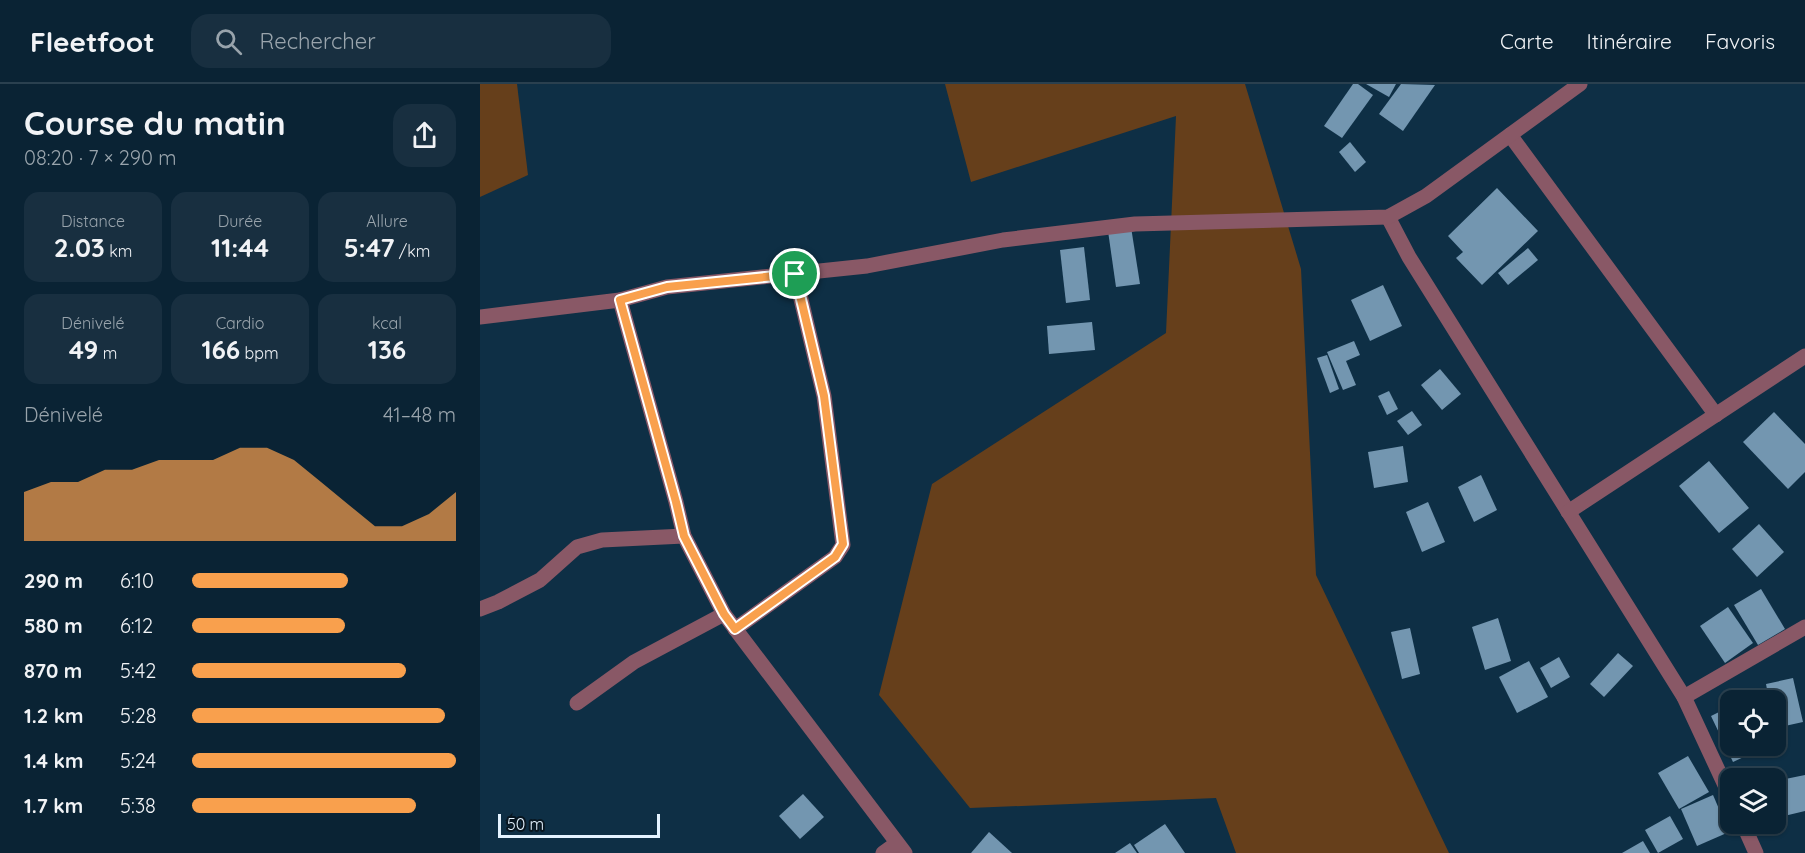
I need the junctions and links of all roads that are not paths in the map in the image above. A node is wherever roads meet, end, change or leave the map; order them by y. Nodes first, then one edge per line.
1 (1580, 84) edge
2 (1510, 135) junction
3 (1388, 217) junction
4 (795, 274) junction
5 (620, 300) junction
6 (480, 318) edge
7 (1805, 356) edge
8 (1716, 415) junction
9 (1568, 512) junction
10 (684, 536) junction
11 (480, 609) edge
12 (724, 614) junction
13 (1805, 627) edge
14 (735, 629) junction
15 (1684, 697) junction
16 (577, 703) dead end
17 (1720, 774) edge
18 (1747, 834) edge
19 (901, 848) edge
20 (883, 853) edge
21 (1756, 853) edge

1 - 2 street
2 - 3 street
2 - 8 street
3 - 4 street
3 - 9 street
4 - 5 street
4 - 14 street
5 - 6 street
5 - 10 street
7 - 8 street
8 - 9 street
9 - 15 street
10 - 11 street
10 - 12 street
12 - 14 street
12 - 16 street
13 - 15 street
14 - 19 street
15 - 17 street
18 - 21 street
19 - 20 street

